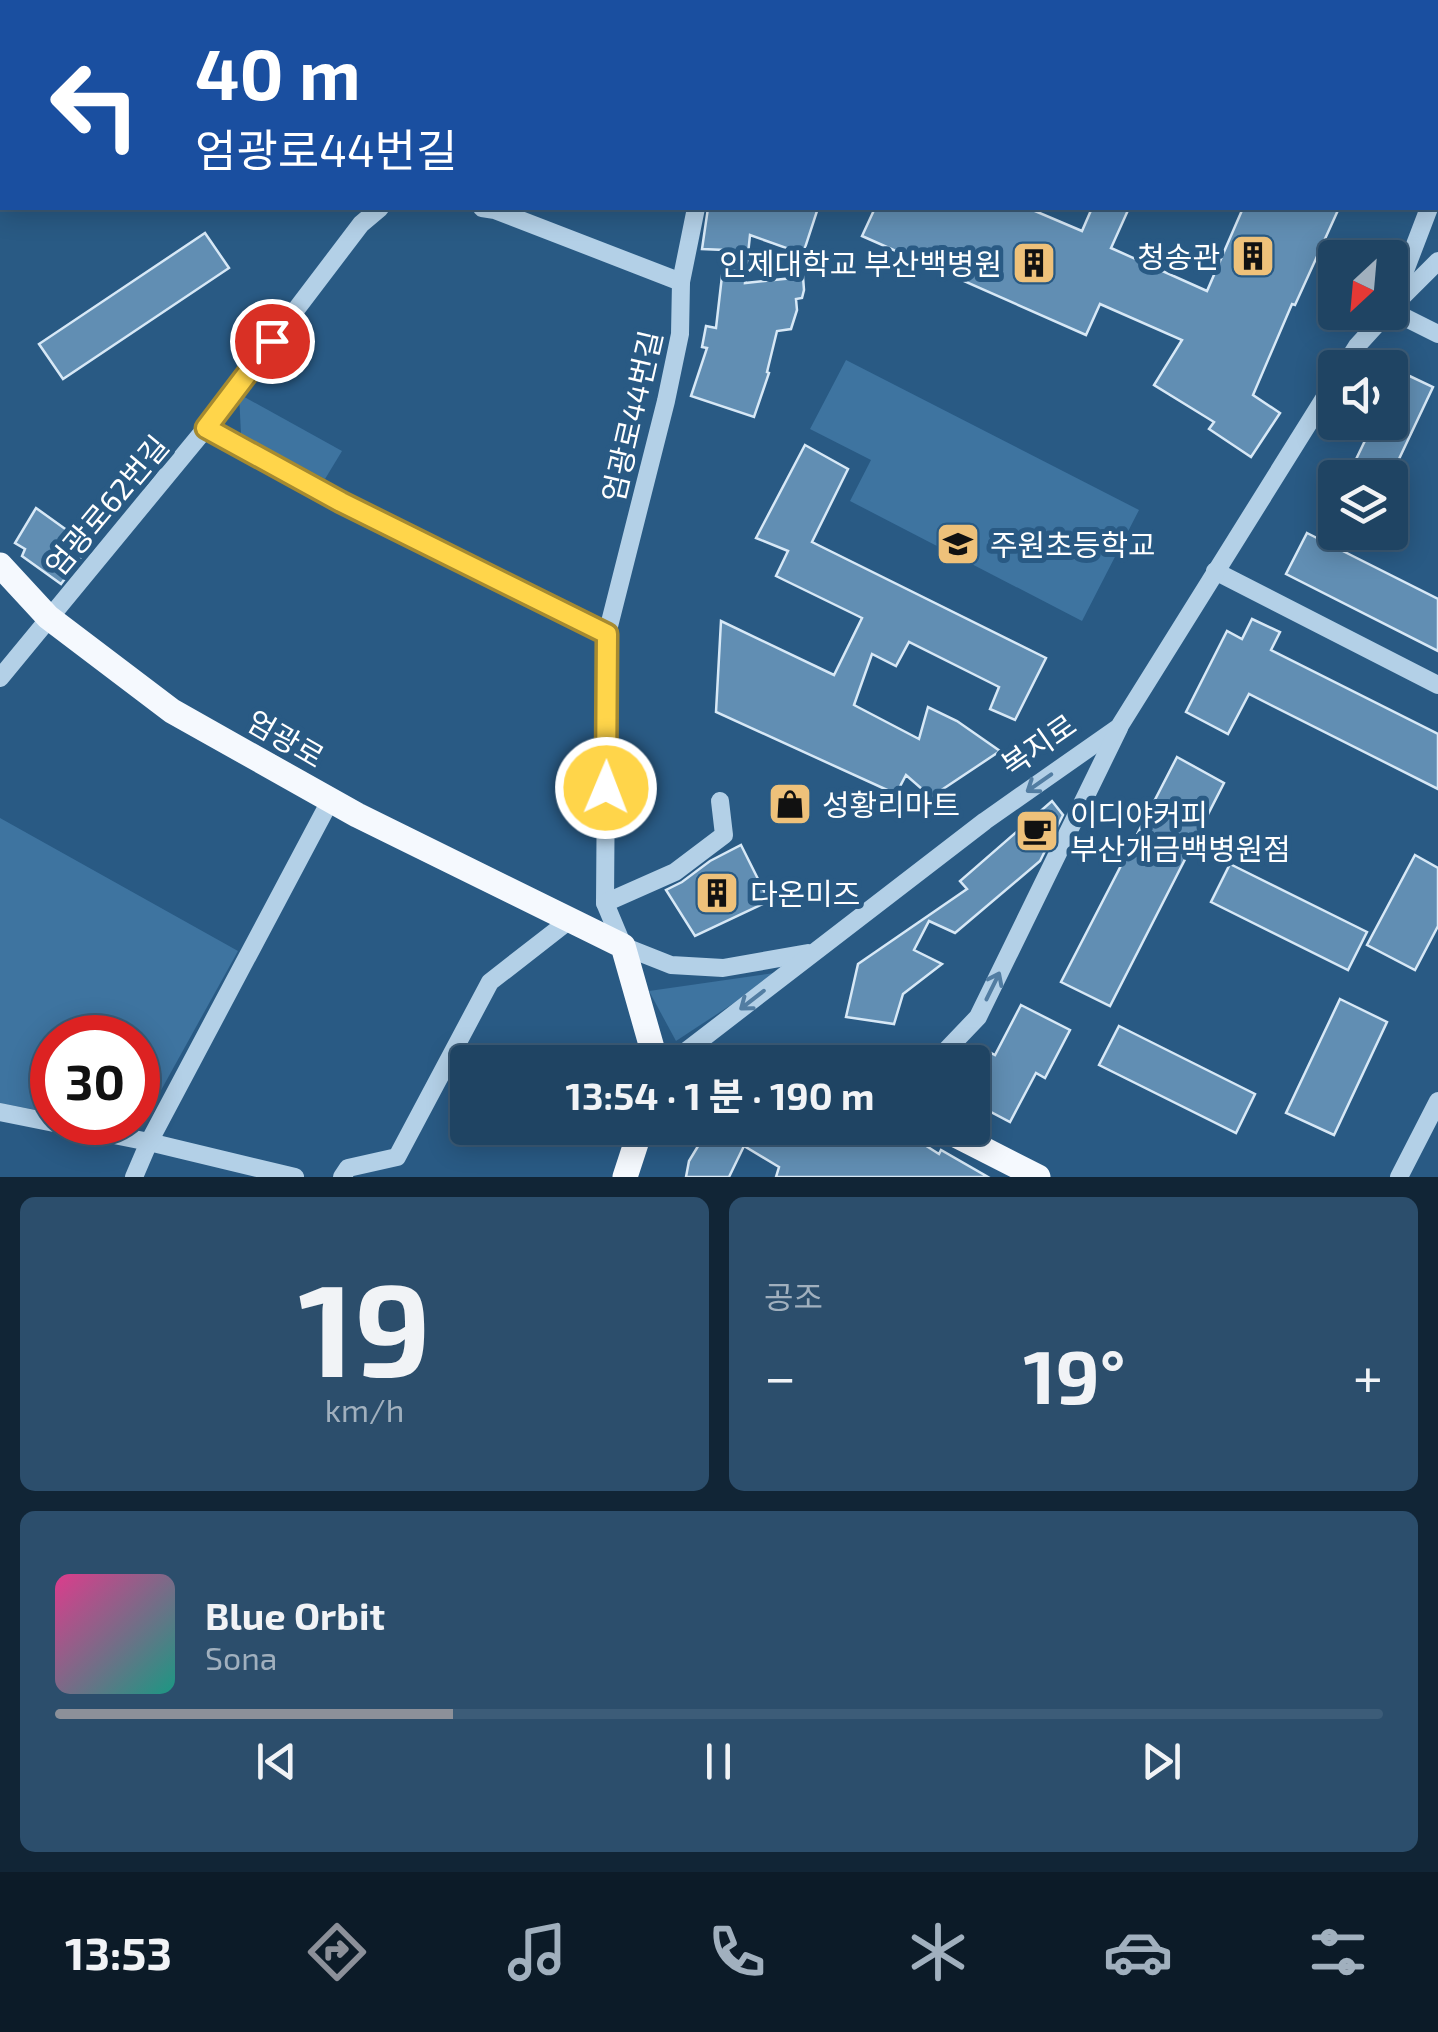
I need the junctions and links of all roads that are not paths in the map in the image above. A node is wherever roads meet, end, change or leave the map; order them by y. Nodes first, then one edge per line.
1 (378, 210) edge
2 (496, 210) edge
3 (696, 210) edge
4 (1428, 210) edge
5 (1438, 260) edge
6 (1408, 262) edge
7 (680, 282) junction
8 (1408, 291) edge
9 (1408, 320) edge
10 (1372, 330) edge
11 (1438, 334) edge
12 (1355, 350) edge
13 (1318, 408) edge
14 (206, 428) junction
15 (0, 565) edge
16 (1214, 571) junction
17 (48, 617) junction
18 (607, 634) junction
19 (0, 678) edge
20 (1438, 685) edge
21 (1119, 726) junction
22 (330, 800) junction
23 (720, 801) dead end
24 (605, 903) junction
25 (572, 920) junction
26 (623, 946) junction
27 (814, 952) junction
28 (651, 1045) edge
29 (694, 1045) edge
30 (951, 1045) edge
31 (1438, 1100) edge
32 (0, 1112) edge
33 (30, 1118) edge
34 (160, 1121) edge
35 (148, 1145) edge
36 (160, 1145) edge
37 (635, 1145) edge
38 (975, 1145) edge
39 (134, 1177) edge
40 (295, 1177) edge
41 (342, 1177) edge
42 (625, 1177) edge
43 (1038, 1177) edge
44 (1399, 1177) edge

1 - 14 street, 엄광로62번길
2 - 7 street
3 - 7 street, 엄광로44번길
4 - 6 street
5 - 8 street
7 - 18 street, 엄광로44번길
9 - 11 street
10 - 12 street
13 - 16 street, 복지로
14 - 17 street, 엄광로62번길
14 - 18 street, 엄광로62번길
15 - 17 main road, 엄광로
16 - 20 street
16 - 21 street, 복지로
17 - 19 street, 엄광로62번길
17 - 22 main road, 엄광로
18 - 24 street, 엄광로44번길
21 -> 27 street, 복지로
30 -> 21 street
22 - 25 main road, 엄광로
22 - 34 street
23 - 24 street
24 - 26 street, 엄광로44번길
25 - 26 main road, 엄광로
25 - 41 street
26 - 27 street
26 - 28 main road
27 -> 29 street, 복지로
31 - 44 street
32 - 33 street
35 - 39 street
36 - 40 street
37 - 42 main road
38 - 43 main road

